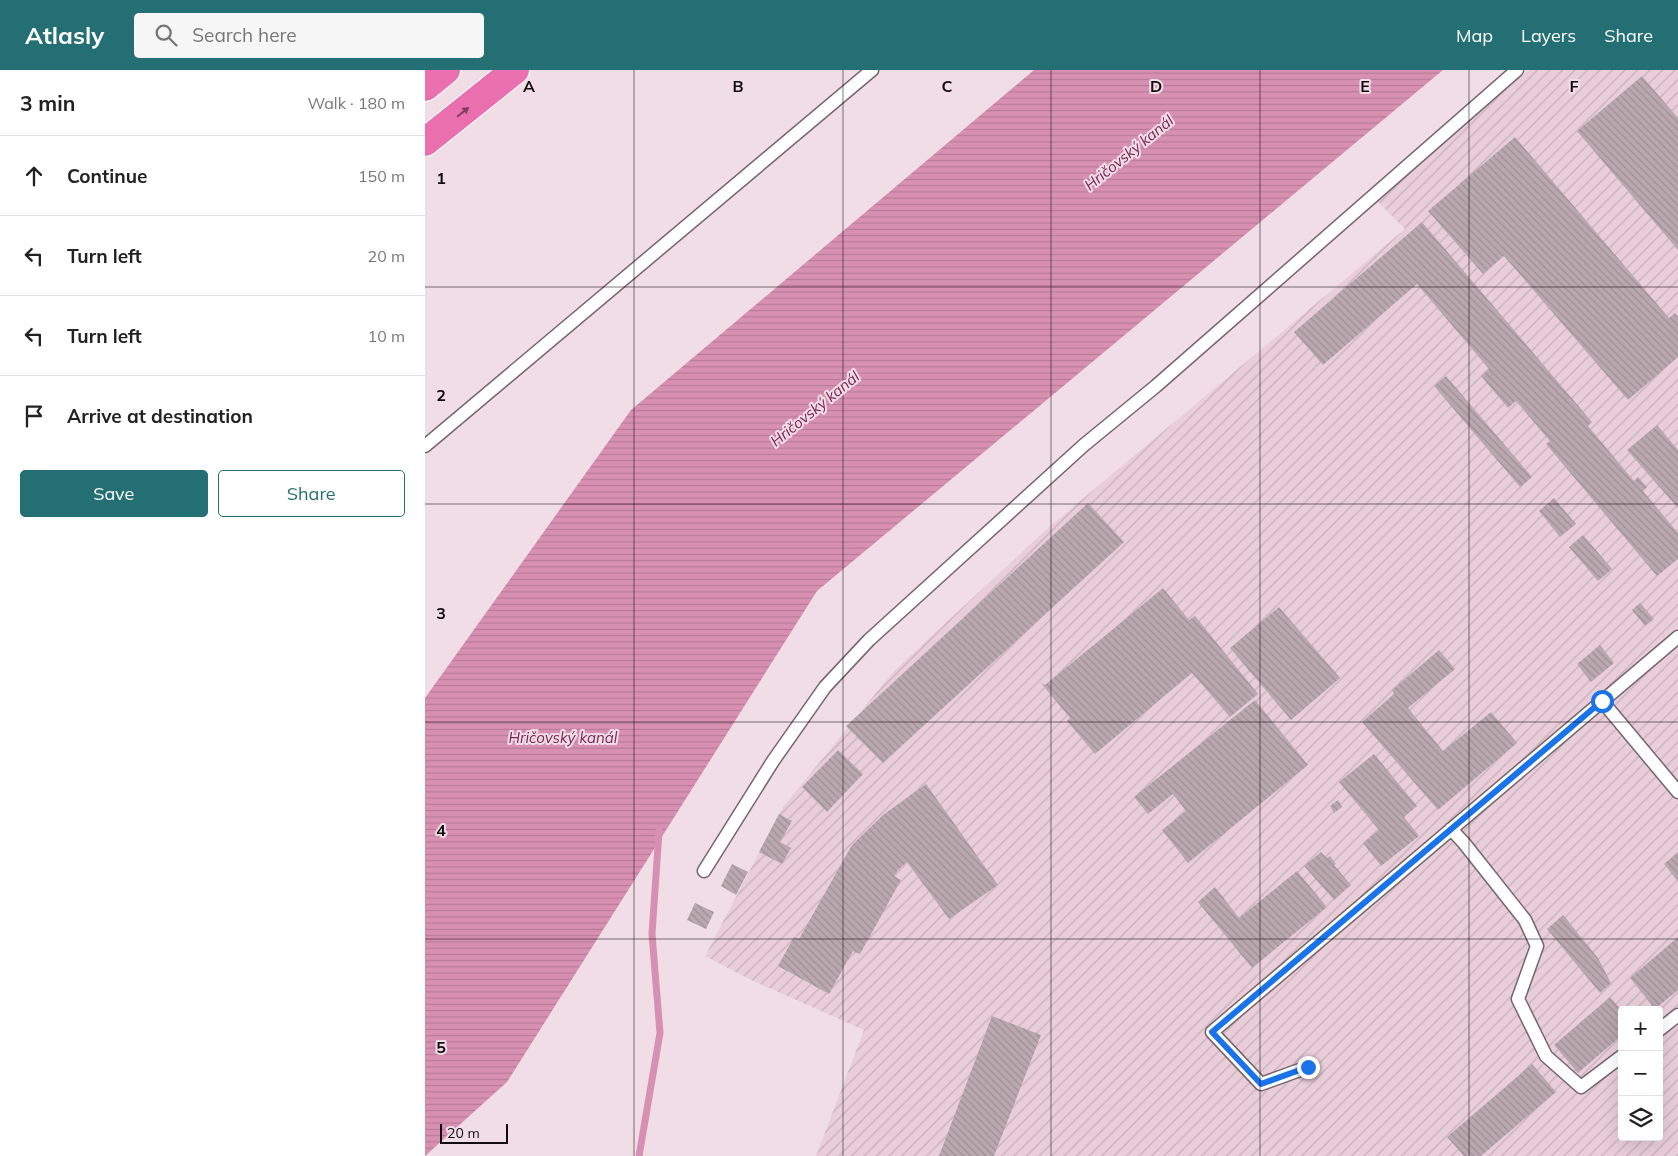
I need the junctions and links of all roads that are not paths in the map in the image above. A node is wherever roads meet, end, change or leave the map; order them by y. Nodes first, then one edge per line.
1 (446, 70) edge
2 (515, 70) edge
3 (872, 70) edge
4 (1517, 70) edge
5 (425, 87) edge
6 (425, 142) edge
7 (425, 446) edge
8 (1678, 637) edge
9 (1602, 701) junction
10 (1678, 792) edge
11 (1451, 829) junction
12 (704, 871) dead end
13 (1678, 1015) edge
14 (1663, 1027) edge
15 (1618, 1059) edge
16 (1308, 1067) dead end

1 - 5 highway
6 -> 2 highway
3 - 7 lane
4 - 12 lane
8 - 9 lane
9 - 10 lane
9 - 11 lane
11 - 15 lane
11 - 16 lane
13 - 14 lane

